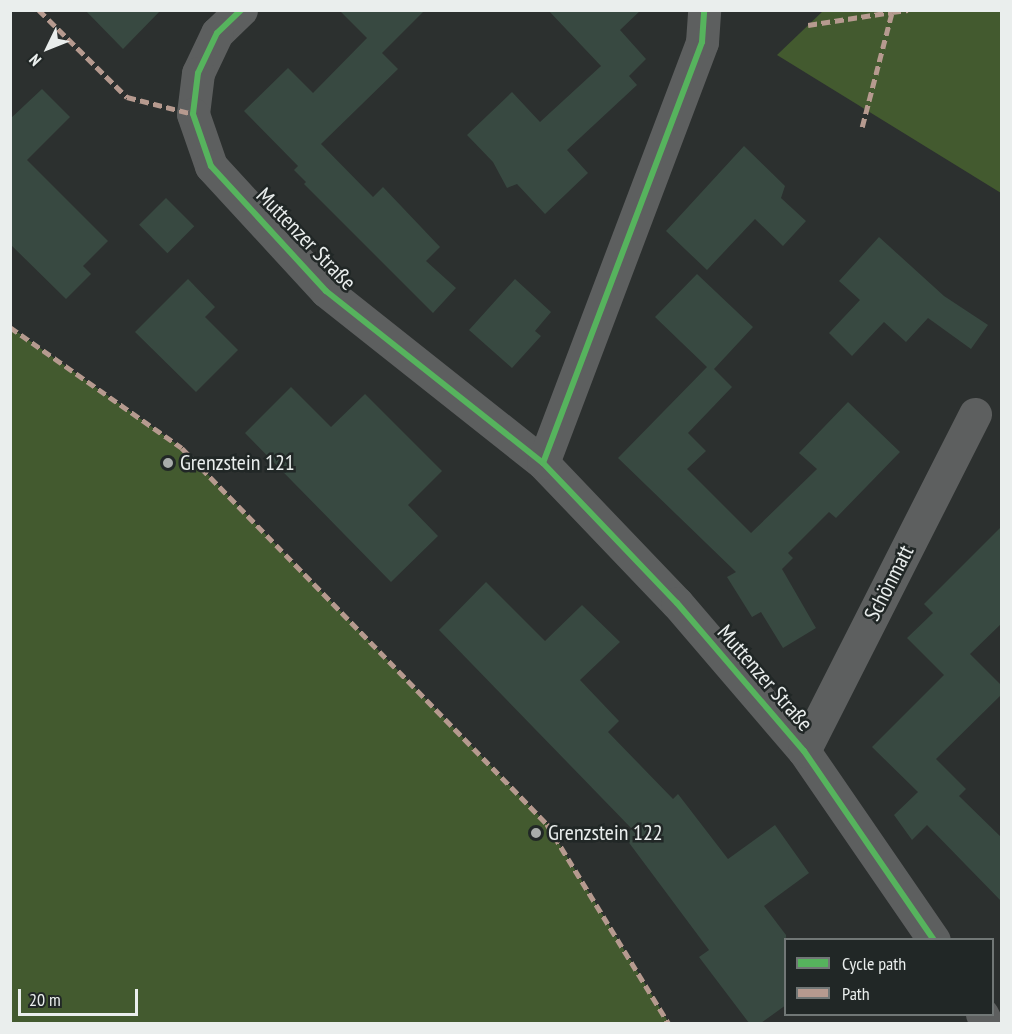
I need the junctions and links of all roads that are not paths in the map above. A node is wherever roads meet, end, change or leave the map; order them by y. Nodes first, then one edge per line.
1 (241, 10) edge
2 (704, 10) edge
3 (975, 414) dead end
4 (543, 463) junction
5 (804, 751) junction
6 (933, 938) edge

1 - 4 street, Muttenzer Straße
2 - 4 street
3 - 5 street, Schönmatt
4 - 5 street, Muttenzer Straße
5 - 6 street, Muttenzer Straße

